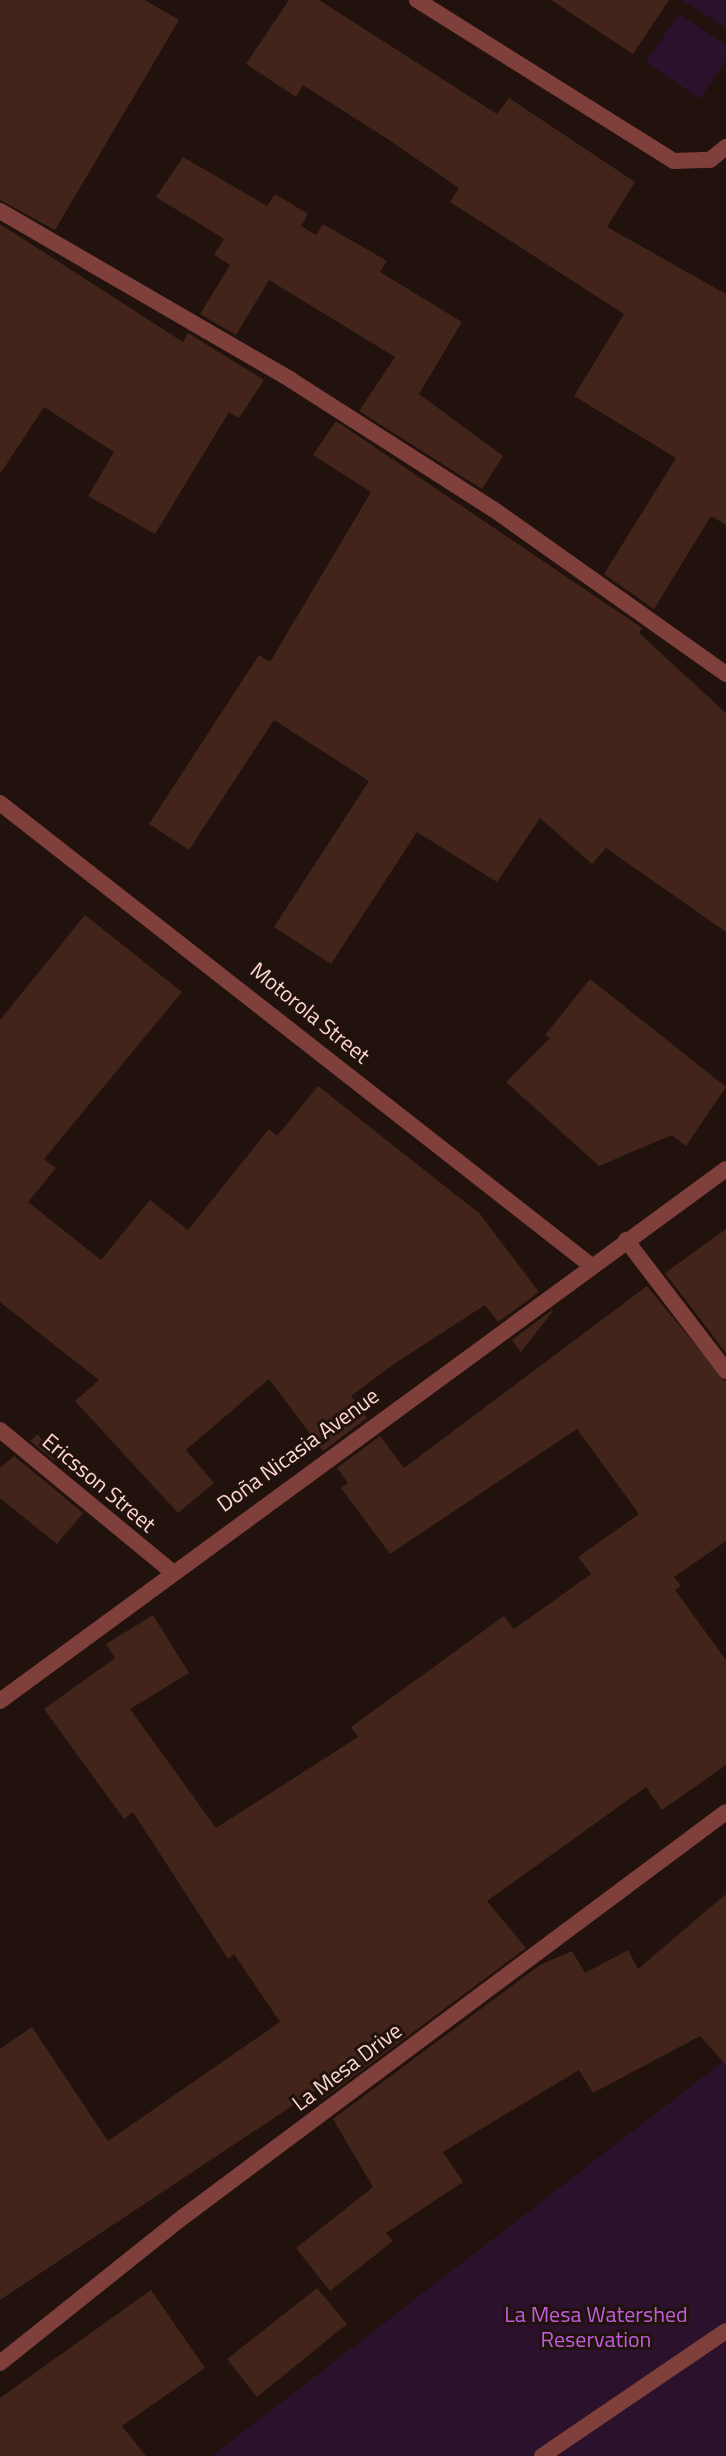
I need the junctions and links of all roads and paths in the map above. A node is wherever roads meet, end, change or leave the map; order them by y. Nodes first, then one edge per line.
1 (417, 0) edge
2 (726, 147) edge
3 (0, 211) edge
4 (726, 674) edge
5 (0, 803) edge
6 (726, 1169) edge
7 (626, 1240) junction
8 (589, 1264) junction
9 (726, 1371) edge
10 (0, 1430) edge
11 (170, 1570) junction
12 (0, 1701) edge
13 (726, 1812) edge
14 (726, 2331) edge
15 (0, 2363) edge
16 (542, 2456) edge

1 - 2 street
3 - 4 street
5 - 8 street, Motorola Street
6 - 7 street, Doña Nicasia Avenue
7 - 8 street, Doña Nicasia Avenue
7 - 9 street
8 - 11 street, Doña Nicasia Avenue
10 - 11 street, Ericsson Street
11 - 12 street, Doña Nicasia Avenue
13 - 15 street, La Mesa Drive
14 - 16 street

